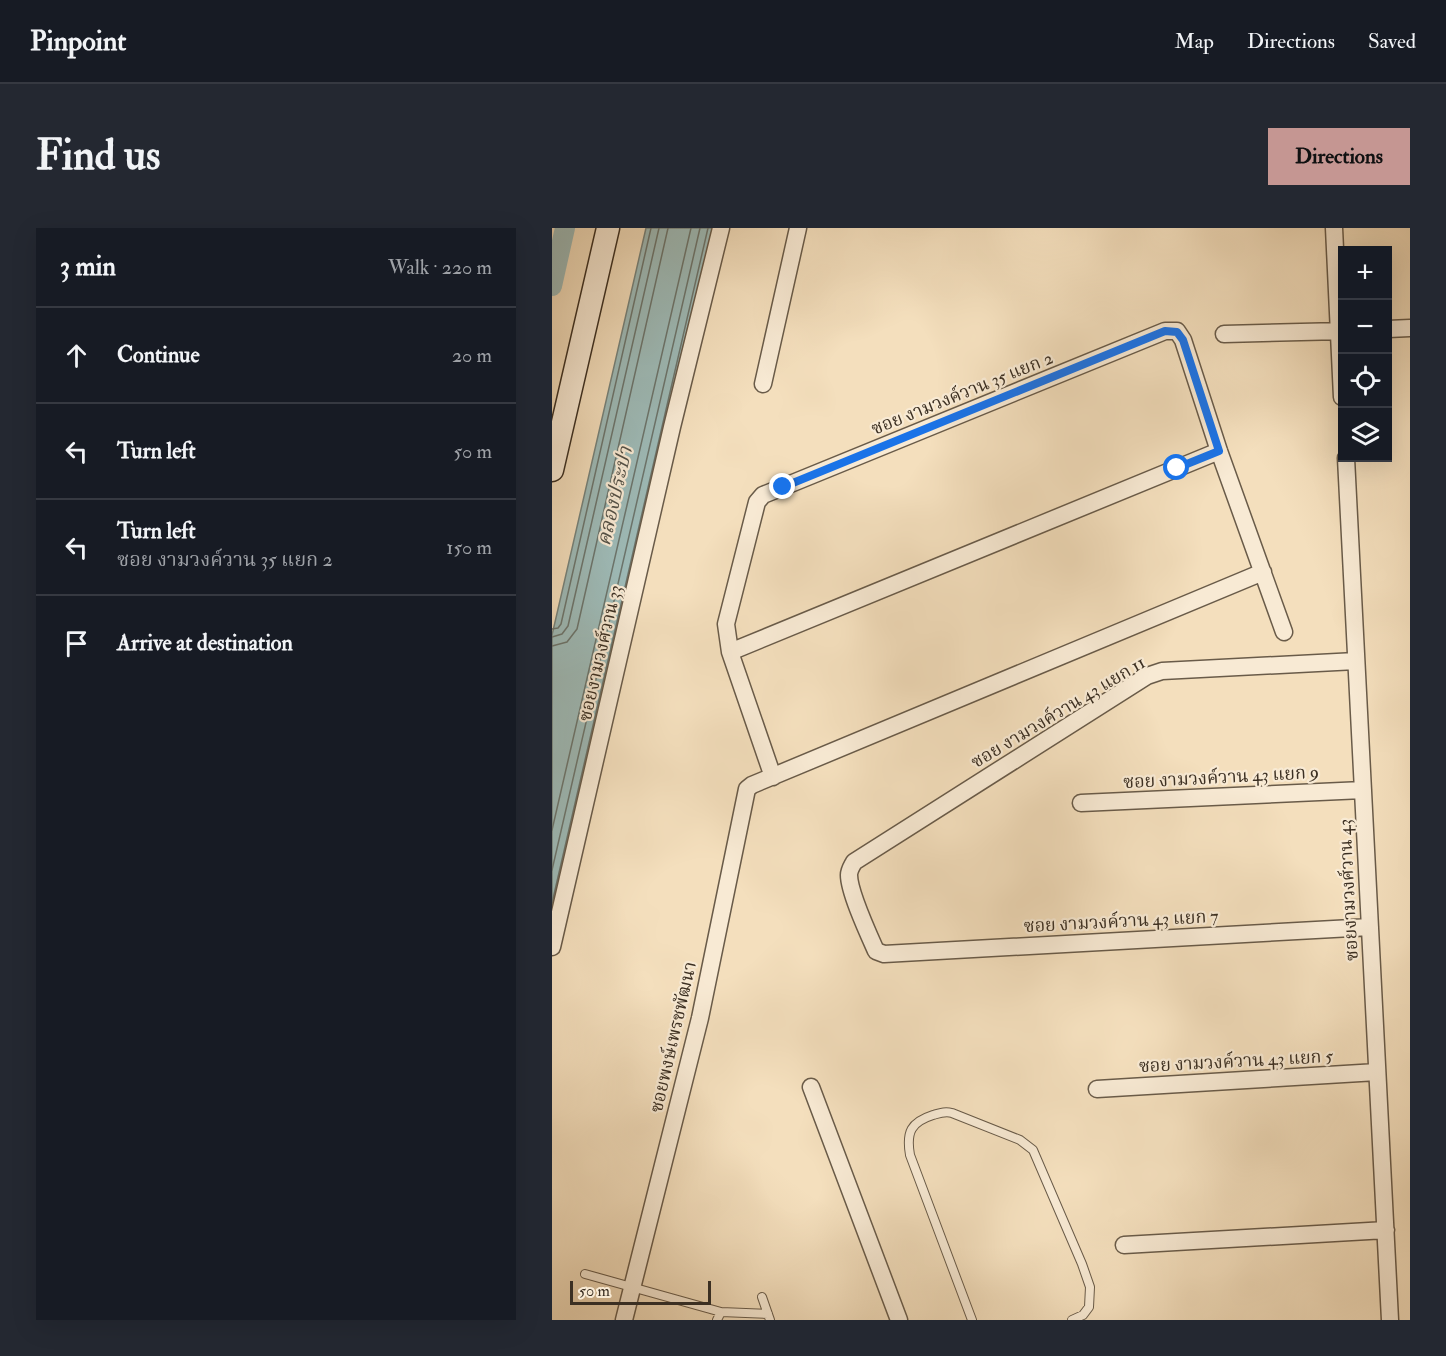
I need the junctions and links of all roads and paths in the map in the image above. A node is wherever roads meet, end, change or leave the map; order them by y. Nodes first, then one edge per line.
1 (608, 228) edge
2 (722, 228) edge
3 (798, 228) edge
4 (1334, 228) edge
5 (1339, 300) edge
6 (1410, 328) edge
7 (1392, 329) edge
8 (1338, 331) edge
9 (1224, 334) dead end
10 (763, 384) dead end
11 (1219, 451) junction
12 (1346, 462) edge
13 (552, 470) edge
14 (1263, 572) junction
15 (1284, 632) dead end
16 (730, 652) junction
17 (1356, 661) junction
18 (773, 777) junction
19 (1363, 790) junction
20 (1081, 803) dead end
21 (1370, 927) junction
22 (552, 946) edge
23 (876, 951) joint
24 (1377, 1072) junction
25 (811, 1087) dead end
26 (1097, 1089) dead end
27 (1386, 1230) junction
28 (1124, 1245) dead end
29 (585, 1274) dead end
30 (632, 1288) junction
31 (762, 1297) dead end
32 (719, 1316) edge
33 (769, 1317) edge
34 (624, 1320) edge
35 (899, 1320) edge
36 (972, 1320) edge
37 (1072, 1320) edge
38 (1390, 1320) edge

1 - 13 main road
2 - 22 street, ซอยงามวงศ์วาน 33
3 - 10 street
4 - 5 street
6 - 7 street
8 - 9 street
11 - 14 street
11 - 16 street
11 - 16 street, ซอย งามวงค์วาน 35 แยก 2
12 - 17 street, ซอยงามวงศ์วาน 43
14 - 15 street
14 - 18 street, ซอยพงษ์เพรชพัฒนา
16 - 18 street
17 - 19 street, ซอยงามวงศ์วาน 43
17 - 23 street, ซอย งามวงค์วาน 43 แยก 11
18 - 30 street, ซอยพงษ์เพรชพัฒนา
19 - 20 street, ซอย งามวงค์วาน 43 แยก 9
19 - 21 street, ซอยงามวงศ์วาน 43
21 - 23 street, ซอย งามวงค์วาน 43 แยก 7
21 - 24 street, ซอยงามวงศ์วาน 43
24 - 26 street, ซอย งามวงค์วาน 43 แยก 5
24 - 27 street, ซอยงามวงศ์วาน 43
25 - 35 street
27 - 28 street
27 - 38 street, ซอยงามวงศ์วาน 43
29 - 30 lane
30 - 32 lane
30 - 34 street, ซอยพงษ์เพรชพัฒนา
31 - 33 lane
32 - 33 lane
36 - 37 lane

